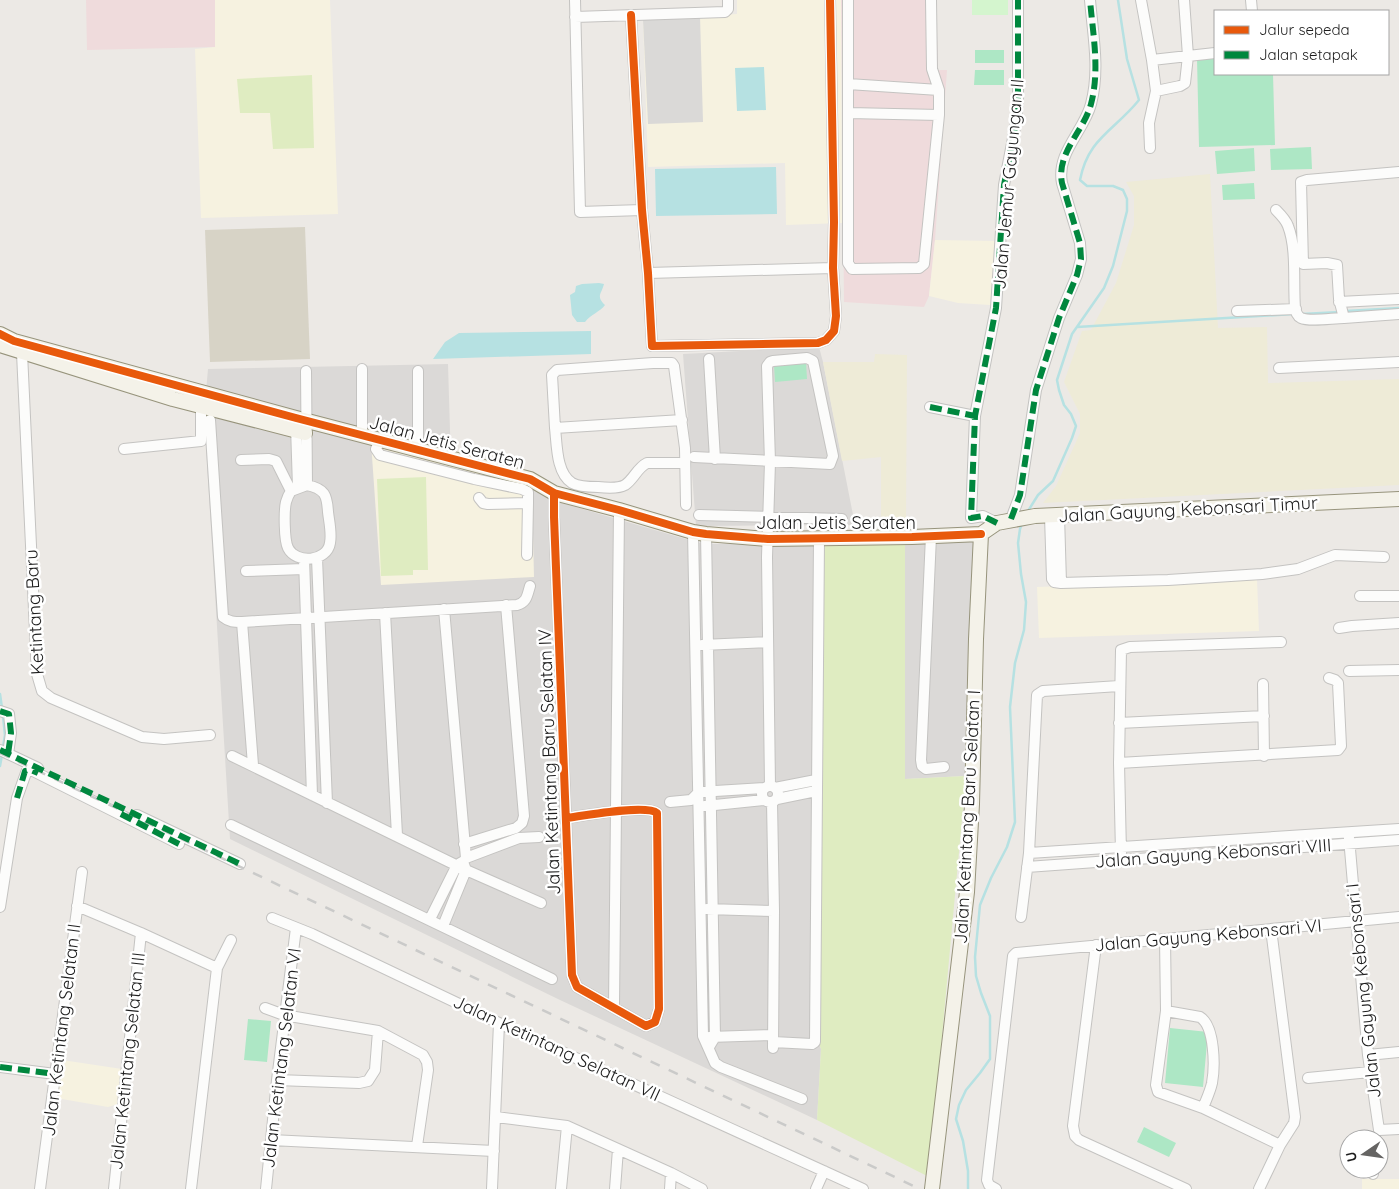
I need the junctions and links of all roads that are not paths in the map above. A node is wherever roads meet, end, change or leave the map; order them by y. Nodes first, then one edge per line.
1 (575, 0) edge
2 (728, 0) edge
3 (830, 0) edge
4 (848, 0) edge
5 (931, 0) edge
6 (1018, 0) edge
7 (1090, 0) edge
8 (1141, 0) edge
9 (1184, 0) edge
10 (631, 15) junction
11 (575, 17) junction
12 (1214, 53) edge
13 (1188, 56) junction
14 (1152, 60) junction
15 (848, 84) junction
16 (939, 90) junction
17 (1156, 91) junction
18 (848, 113) junction
19 (939, 115) junction
20 (1150, 148) dead end
21 (1399, 172) edge
22 (642, 210) junction
23 (1276, 210) dead end
24 (833, 268) junction
25 (648, 273) junction
26 (1399, 299) edge
27 (1296, 309) junction
28 (1237, 311) dead end
29 (1342, 311) junction
30 (1399, 314) edge
31 (0, 334) edge
32 (0, 345) edge
33 (652, 346) junction
34 (22, 353) junction
35 (709, 359) dead end
36 (1399, 362) edge
37 (653, 363) junction
38 (1279, 368) dead end
39 (362, 369) dead end
40 (306, 371) dead end
41 (418, 371) dead end
42 (201, 406) junction
43 (930, 407) dead end
44 (975, 416) junction
45 (210, 420) dead end
46 (682, 420) junction
47 (300, 425) junction
48 (555, 428) junction
49 (362, 435) junction
50 (380, 440) junction
51 (124, 449) dead end
52 (418, 450) junction
53 (694, 457) dead end
54 (715, 458) junction
55 (242, 460) dead end
56 (770, 462) junction
57 (679, 463) dead end
58 (299, 488) junction
59 (554, 493) junction
60 (479, 498) dead end
61 (1399, 499) edge
62 (528, 503) junction
63 (686, 505) dead end
64 (619, 510) junction
65 (699, 515) dead end
66 (1055, 516) junction
67 (769, 517) junction
68 (1015, 518) junction
69 (842, 519) dead end
70 (997, 523) junction
71 (700, 533) junction
72 (981, 534) junction
73 (931, 536) junction
74 (768, 539) junction
75 (819, 544) junction
76 (527, 555) dead end
77 (1384, 557) dead end
78 (317, 558) junction
79 (304, 564) junction
80 (246, 572) dead end
81 (530, 586) dead end
82 (1360, 596) dead end
83 (1399, 596) edge
84 (506, 605) junction
85 (444, 609) junction
86 (385, 613) junction
87 (320, 617) junction
88 (306, 618) junction
89 (242, 622) junction
90 (1399, 623) edge
91 (1339, 628) dead end
92 (767, 642) junction
93 (1281, 642) dead end
94 (696, 645) junction
95 (707, 645) junction
96 (1399, 670) edge
97 (1349, 671) dead end
98 (1329, 678) dead end
99 (1263, 684) dead end
100 (1119, 686) junction
101 (3, 712) edge
102 (1264, 716) junction
103 (1119, 723) junction
104 (210, 735) dead end
105 (4, 752) edge
106 (232, 756) dead end
107 (1264, 756) junction
108 (1119, 763) junction
109 (253, 765) junction
110 (944, 767) dead end
111 (816, 785) junction
112 (770, 787) junction
113 (704, 792) junction
114 (312, 795) junction
115 (691, 800) junction
116 (771, 800) junction
117 (670, 802) dead end
118 (327, 803) junction
119 (705, 806) junction
120 (616, 811) junction
121 (566, 818) junction
122 (231, 825) dead end
123 (1399, 829) edge
124 (1348, 832) junction
125 (397, 835) junction
126 (539, 837) dead end
127 (1399, 840) edge
128 (179, 844) dead end
129 (464, 844) junction
130 (1349, 844) junction
131 (1120, 847) junction
132 (1029, 853) junction
133 (1121, 860) junction
134 (240, 864) dead end
135 (463, 864) junction
136 (1027, 867) junction
137 (82, 872) dead end
138 (541, 903) dead end
139 (77, 906) junction
140 (0, 907) edge
141 (701, 909) junction
142 (713, 909) junction
143 (774, 912) junction
144 (1021, 917) dead end
145 (1399, 917) edge
146 (272, 918) dead end
147 (430, 919) junction
148 (1356, 921) junction
149 (443, 926) junction
150 (296, 928) junction
151 (1271, 929) junction
152 (140, 933) junction
153 (1165, 939) junction
154 (231, 940) dead end
155 (1096, 945) junction
156 (217, 968) junction
157 (552, 979) dead end
158 (265, 1008) dead end
159 (614, 1008) junction
160 (1166, 1011) junction
161 (284, 1015) junction
162 (499, 1022) junction
163 (378, 1031) junction
164 (703, 1036) junction
165 (715, 1037) junction
166 (773, 1042) junction
167 (710, 1047) junction
168 (1399, 1052) edge
169 (1368, 1055) junction
170 (0, 1067) edge
171 (1370, 1072) junction
172 (55, 1074) junction
173 (1308, 1078) dead end
174 (276, 1080) junction
175 (802, 1099) dead end
176 (1203, 1108) junction
177 (496, 1117) junction
178 (567, 1126) junction
179 (1376, 1129) edge
180 (270, 1140) junction
181 (1280, 1145) junction
182 (417, 1146) junction
183 (618, 1149) junction
184 (494, 1151) junction
185 (824, 1171) junction
186 (671, 1173) junction
187 (993, 1188) edge
188 (40, 1189) edge
189 (114, 1189) edge
190 (192, 1189) edge
191 (266, 1189) edge
192 (492, 1189) edge
193 (561, 1189) edge
194 (615, 1189) edge
195 (670, 1189) edge
196 (702, 1189) edge
197 (816, 1189) edge
198 (863, 1189) edge
199 (932, 1189) edge
200 (1186, 1189) edge
201 (1259, 1189) edge

1 - 11 street
2 - 10 street
3 - 24 street
4 - 15 street
5 - 16 street
6 - 44 street, Jalan Jemur Gayungan II
7 - 68 street
8 - 14 street
9 - 13 street
10 - 11 street
10 - 22 street
11 - 22 street
12 - 13 street
13 - 14 street
13 - 17 street
14 - 17 street
15 - 16 street
15 - 18 street
16 - 19 street
17 - 20 street
18 - 19 street
18 - 19 street
21 - 29 street
22 - 25 street
23 - 27 street
24 - 25 street
24 - 33 street
25 - 33 street
26 - 29 street
27 - 28 street
27 - 29 street
29 - 30 street
31 - 47 street, Jalan Jetis Seraten
32 - 34 street, Jalan Jetis Seraten
33 - 37 street
34 - 42 street, Jalan Jetis Seraten
34 - 104 street, Ketintang Baru
35 - 54 street
36 - 38 street
37 - 46 street
37 - 48 street
39 - 49 street
40 - 47 street
41 - 52 street
42 - 47 street, Jalan Jetis Seraten
42 - 51 street
43 - 44 street
44 - 70 street, Jalan Jemur Gayungan II
45 - 89 street
46 - 48 street
46 - 63 street
47 - 49 street, Jalan Jetis Seraten
47 - 58 street
48 - 57 street
49 - 50 street, Jalan Jetis Seraten
50 - 52 street, Jalan Jetis Seraten
50 - 62 street
52 - 59 street, Jalan Jetis Seraten
53 - 54 street
54 - 56 street
55 - 58 street
56 - 56 street
56 - 67 street
58 - 78 street
58 - 79 street
59 - 64 street, Jalan Jetis Seraten
59 - 121 street, Jalan Ketintang Baru Selatan IV
60 - 62 street
61 - 66 street, Jalan Gayung Kebonsari Timur
62 - 76 street
64 - 71 street, Jalan Jetis Seraten
64 - 120 street
65 - 67 street
66 - 68 street, Jalan Gayung Kebonsari Timur
66 - 77 street
67 - 69 street
67 - 74 street
68 - 70 street, Jalan Gayung Kebonsari Timur
70 - 72 street, Jalan Gayung Kebonsari Timur
71 - 74 street, Jalan Jetis Seraten
71 - 94 street
71 - 95 street
72 - 73 street, Jalan Jetis Seraten
72 - 199 street, Jalan Ketintang Baru Selatan I
73 - 75 street, Jalan Jetis Seraten
73 - 110 street
74 - 75 street, Jalan Jetis Seraten
74 - 92 street
75 - 111 street
78 - 79 street
78 - 87 street
79 - 80 street
79 - 88 street
81 - 84 street
82 - 83 street
84 - 85 street
84 - 129 street
85 - 86 street
85 - 129 street
86 - 87 street
86 - 125 street
87 - 88 street
87 - 118 street
88 - 89 street
88 - 114 street
89 - 109 street
90 - 91 street
92 - 95 street
92 - 112 street
93 - 100 street
94 - 95 street
94 - 113 street
95 - 113 street
96 - 97 street
98 - 107 street
99 - 102 street
100 - 103 street
100 - 132 street
101 - 105 street
102 - 103 street
102 - 107 street
103 - 108 street
105 - 134 street
106 - 109 street
107 - 108 street
108 - 131 street
109 - 114 street
111 - 112 street
111 - 116 street
111 - 166 street
112 - 113 street
112 - 116 street
112 - 116 street
113 - 115 street
113 - 119 street
114 - 118 street
115 - 117 street
115 - 119 street
116 - 119 street
116 - 143 street
118 - 125 street
119 - 141 street
119 - 142 street
120 - 121 street
120 - 159 street
120 - 159 street
121 - 159 street, Jalan Ketintang Baru Selatan IV
122 - 147 street
123 - 124 street, Jalan Gayung Kebonsari VIII
124 - 130 street, Jalan Gayung Kebonsari I
124 - 131 street, Jalan Gayung Kebonsari VIII
125 - 135 street
126 - 135 street
127 - 130 street, Jalan Gayung Kebonsari VIII
128 - 140 street
129 - 135 street
130 - 133 street, Jalan Gayung Kebonsari VIII
130 - 148 street, Jalan Gayung Kebonsari I
131 - 132 street, Jalan Gayung Kebonsari VIII
131 - 133 street
132 - 136 street
133 - 136 street, Jalan Gayung Kebonsari VIII
135 - 138 street
135 - 147 street
135 - 149 street
136 - 144 street
137 - 139 street, Jalan Ketintang Selatan II
139 - 152 street
139 - 172 street, Jalan Ketintang Selatan II
141 - 142 street
141 - 164 street
142 - 143 street
142 - 165 street
143 - 166 street
145 - 148 street, Jalan Gayung Kebonsari VI
146 - 150 street, Jalan Ketintang Selatan VII
147 - 149 street
148 - 151 street, Jalan Gayung Kebonsari VI
148 - 169 street, Jalan Gayung Kebonsari I
149 - 157 street
150 - 161 street, Jalan Ketintang Selatan VI
150 - 162 street, Jalan Ketintang Selatan VII
151 - 153 street, Jalan Gayung Kebonsari VI
151 - 181 street
152 - 156 street
152 - 189 street, Jalan Ketintang Selatan III
153 - 155 street, Jalan Gayung Kebonsari VI
153 - 160 street
154 - 156 street
155 - 187 street, Jalan Gayung Kebonsari VI
155 - 200 street
156 - 190 street
158 - 161 street
160 - 176 street
160 - 176 street
161 - 163 street
161 - 174 street, Jalan Ketintang Selatan VI
162 - 177 street
162 - 185 street, Jalan Ketintang Selatan VII
163 - 174 street
163 - 182 street
164 - 165 street
164 - 167 street
165 - 166 street
165 - 167 street
167 - 175 street
168 - 169 street
169 - 171 street, Jalan Gayung Kebonsari I
170 - 172 street
171 - 173 street
171 - 179 street, Jalan Gayung Kebonsari I
172 - 188 street, Jalan Ketintang Selatan II
174 - 180 street, Jalan Ketintang Selatan VI
176 - 181 street
177 - 178 street
177 - 184 street
178 - 183 street
178 - 193 street
180 - 182 street
180 - 191 street, Jalan Ketintang Selatan VI
181 - 201 street
182 - 184 street
183 - 186 street
183 - 194 street
184 - 192 street
185 - 197 street
185 - 198 street, Jalan Ketintang Selatan VII
186 - 195 street
186 - 196 street

